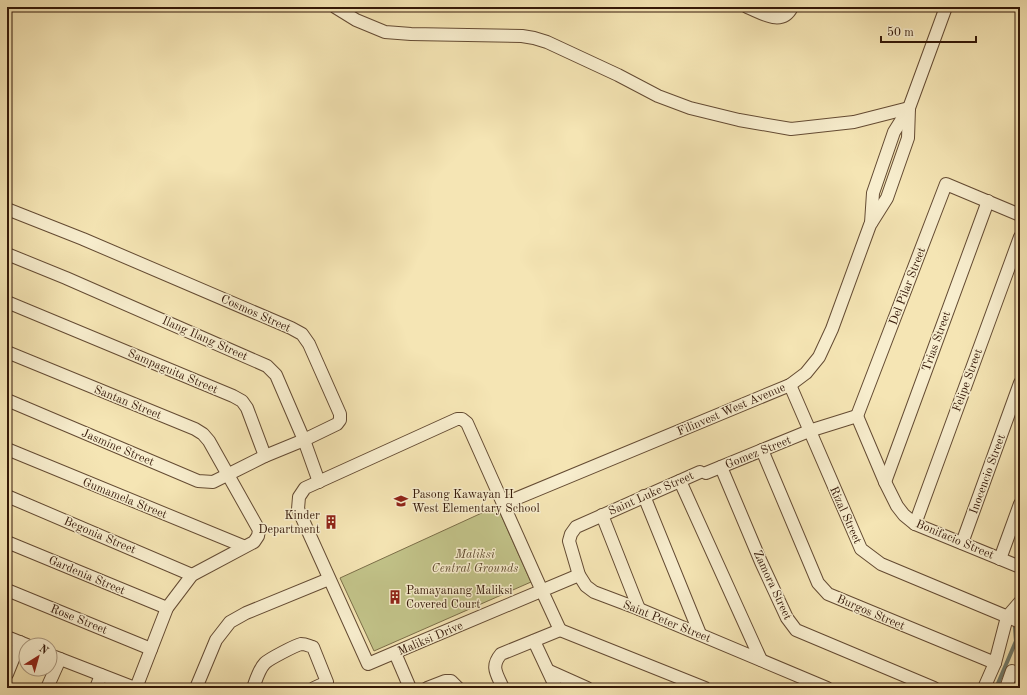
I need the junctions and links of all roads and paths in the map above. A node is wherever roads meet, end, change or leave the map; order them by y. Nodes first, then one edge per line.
1 (335, 7) edge
2 (747, 7) edge
3 (792, 7) edge
4 (946, 7) edge
5 (908, 108) junction
6 (988, 201) junction
7 (7, 209) edge
8 (1020, 215) edge
9 (1020, 236) edge
10 (7, 254) edge
11 (7, 302) edge
12 (7, 352) edge
13 (1020, 383) edge
14 (790, 385) junction
15 (7, 400) edge
16 (857, 416) junction
17 (809, 431) junction
18 (304, 440) junction
19 (7, 449) edge
20 (762, 450) junction
21 (265, 456) junction
22 (721, 467) junction
23 (703, 473) joint
24 (229, 475) junction
25 (680, 481) junction
26 (320, 482) junction
27 (885, 482) junction
28 (7, 496) edge
29 (644, 496) junction
30 (503, 504) junction
31 (1020, 504) edge
32 (602, 515) junction
33 (915, 524) junction
34 (7, 542) edge
35 (962, 543) junction
36 (243, 546) junction
37 (1000, 559) junction
38 (1020, 567) edge
39 (192, 575) junction
40 (579, 575) junction
41 (329, 579) junction
42 (7, 590) edge
43 (542, 591) junction
44 (1020, 602) edge
45 (167, 608) junction
46 (639, 609) junction
47 (1012, 619) edge
48 (560, 630) junction
49 (700, 634) junction
50 (7, 637) edge
51 (534, 641) junction
52 (18, 642) edge
53 (151, 649) junction
54 (395, 653) junction
55 (18, 655) edge
56 (58, 658) edge
57 (761, 660) junction
58 (995, 663) junction
59 (549, 672) junction
60 (1016, 673) edge
61 (7, 674) edge
62 (101, 675) junction
63 (50, 677) edge
64 (455, 684) edge
65 (47, 688) edge
66 (96, 688) edge
67 (136, 688) edge
68 (196, 688) edge
69 (253, 688) edge
70 (314, 688) edge
71 (410, 688) edge
72 (427, 688) edge
73 (503, 688) edge
74 (556, 688) edge
75 (588, 688) edge
76 (705, 688) edge
77 (827, 688) edge
78 (934, 688) edge
79 (984, 688) edge
80 (1006, 688) edge

1 - 5 street
2 - 3 street
4 - 5 street, Filinvest West Avenue
5 - 14 street, Filinvest West Avenue
6 - 8 street, Del Pilar Street
6 - 16 street, Del Pilar Street
6 - 27 street, Trias Street
7 - 18 street, Cosmos Street
9 - 33 street, Felipe Street
10 - 18 street, Ilang Ilang Street
11 - 21 street, Sampaguita Street
12 - 24 street, Santan Street
13 - 35 street, Inocencio Street
14 - 17 street, Rizal Street
14 - 30 street, Filinvest West Avenue
15 - 24 street, Jasmine Street
16 - 17 street
16 - 27 street, Bonifacio Street
17 - 20 street, Gomez Street
17 - 47 street, Rizal Street
18 - 21 street, Cosmos Street
18 - 26 street, Ilang Ilang Street
19 - 36 street, Gumamela Street
20 - 22 street, Gomez Street
20 - 58 street, Burgos Street
21 - 24 street, Jasmine Street
22 - 23 street, Gomez Street
22 - 78 street, Zamora Street
23 - 25 street, Saint Luke Street
24 - 36 street, Santan Street
25 - 29 street, Saint Luke Street
25 - 57 street
26 - 30 street, Maliksi Drive
26 - 41 street, Maliksi Drive
27 - 33 street, Bonifacio Street
28 - 39 street, Begonia Street
29 - 32 street, Saint Luke Street
29 - 49 street
30 - 43 street, Maliksi Drive
31 - 37 street
32 - 40 street, Saint Luke Street
32 - 46 street
33 - 35 street, Bonifacio Street
34 - 45 street, Gardenia Street
35 - 37 street, Bonifacio Street
36 - 39 street
37 - 38 street, Bonifacio Street
39 - 45 street
40 - 43 street
40 - 46 street, Saint Peter Street
41 - 54 street, Maliksi Drive
41 - 68 street
42 - 53 street, Rose Street
43 - 48 street
43 - 54 street, Maliksi Drive
44 - 47 street
45 - 53 street
46 - 49 street, Saint Peter Street
47 - 58 street
48 - 51 street
48 - 76 street
49 - 57 street, Saint Peter Street
50 - 52 street
51 - 59 street
51 - 73 street
53 - 67 street
54 - 71 street
55 - 61 street
56 - 62 street
57 - 77 street, Saint Peter Street
58 - 79 street
59 - 74 street
59 - 75 street
60 - 80 street
62 - 66 street
62 - 67 street
63 - 65 street
64 - 72 street
69 - 70 street

